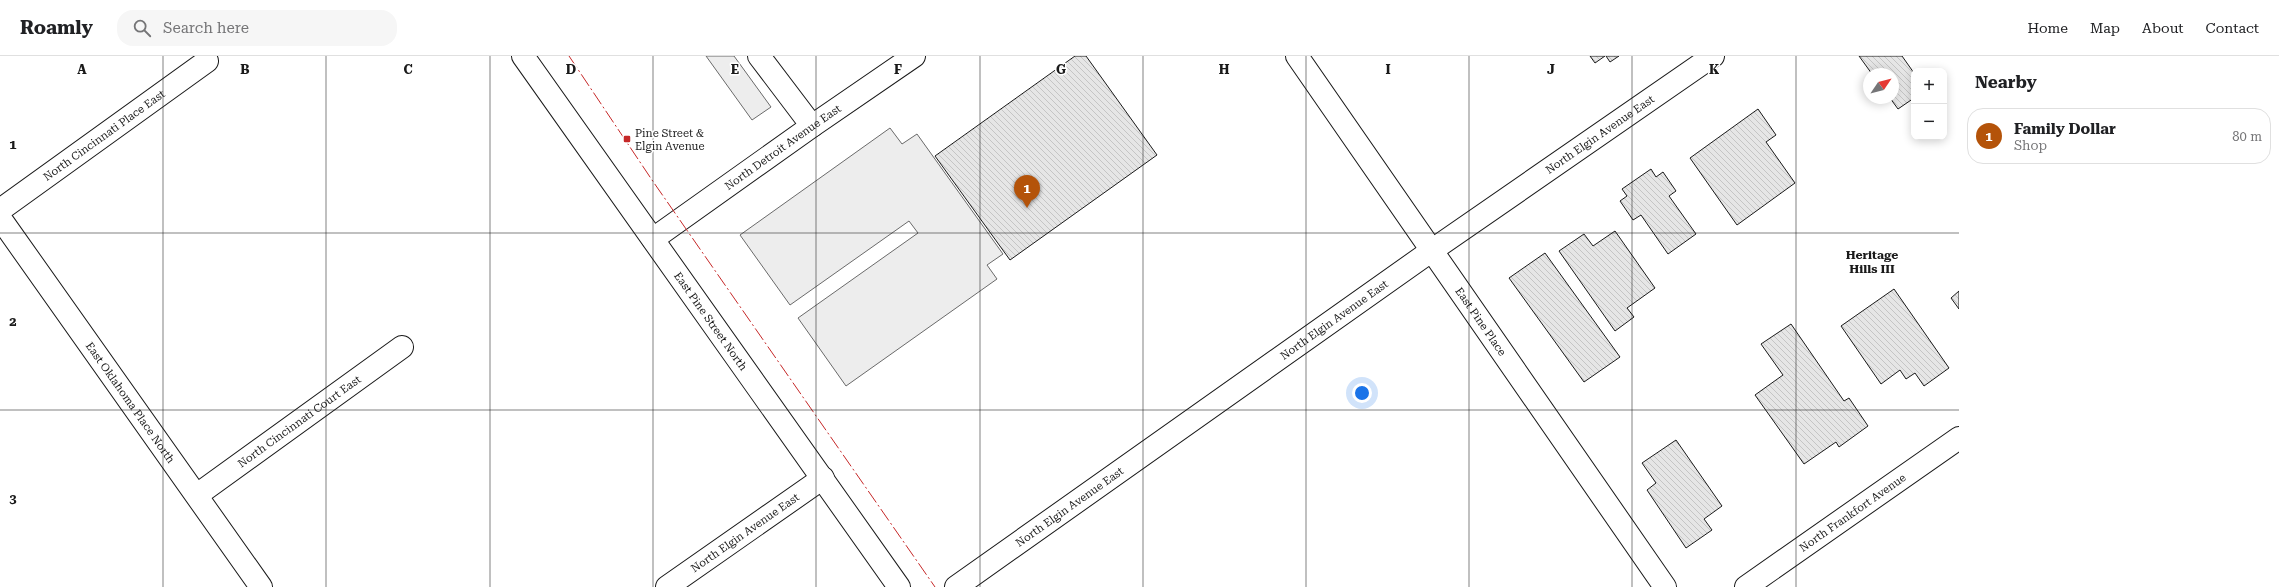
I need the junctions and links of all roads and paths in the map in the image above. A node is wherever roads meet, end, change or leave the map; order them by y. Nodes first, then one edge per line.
1 (523, 56) edge
2 (759, 56) edge
3 (914, 56) edge
4 (1297, 56) edge
5 (1713, 56) edge
6 (207, 61) dead end
7 (812, 126) junction
8 (0, 210) edge
9 (0, 218) edge
10 (653, 239) junction
11 (1431, 251) junction
12 (402, 347) dead end
13 (1959, 438) edge
14 (823, 478) junction
15 (197, 495) junction
16 (261, 587) edge
17 (667, 587) edge
18 (899, 587) edge
19 (956, 587) edge
20 (1665, 587) edge
21 (1746, 587) edge

1 - 10 street, East Pine Street North
2 - 7 street
3 - 7 street, North Detroit Avenue East
4 - 11 street, East Pine Place
5 - 11 street, North Elgin Avenue East
6 - 8 street, North Cincinnati Place East
7 - 10 street, North Detroit Avenue East
9 - 15 street, East Oklahoma Place North
10 - 14 street, East Pine Street North
11 - 19 street, North Elgin Avenue East
11 - 20 street, East Pine Place
12 - 15 street, North Cincinnati Court East
13 - 21 street, North Frankfort Avenue
14 - 17 street, North Elgin Avenue East
14 - 18 street, East Pine Street North
15 - 16 street, East Oklahoma Place North

